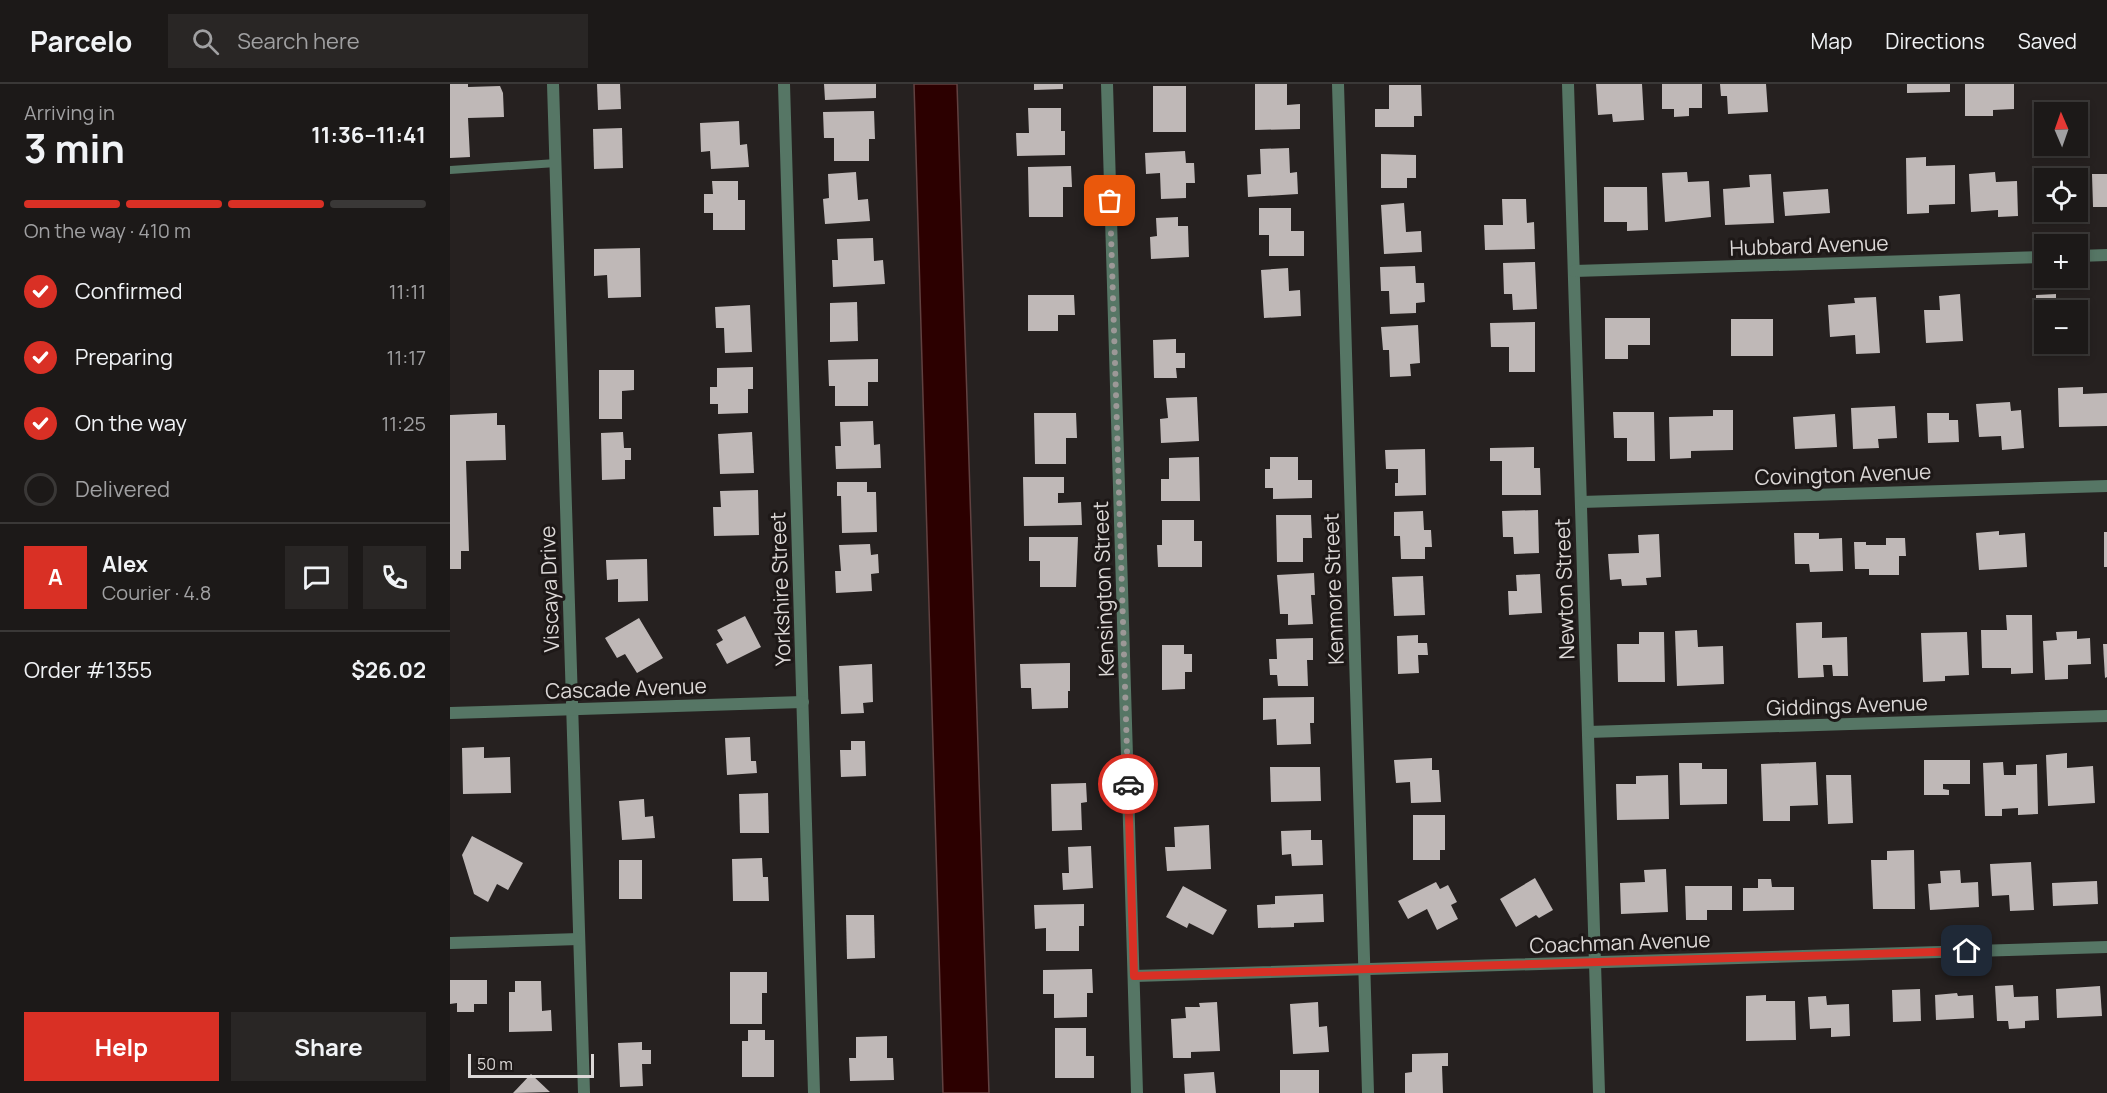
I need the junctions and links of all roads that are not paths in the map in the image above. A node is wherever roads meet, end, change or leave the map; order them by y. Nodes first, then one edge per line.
1 (553, 84) edge
2 (784, 84) edge
3 (1107, 84) edge
4 (1338, 84) edge
5 (1568, 84) edge
6 (556, 163) junction
7 (450, 170) edge
8 (2107, 255) edge
9 (2088, 256) edge
10 (2034, 257) edge
11 (1574, 271) junction
12 (2107, 486) edge
13 (1581, 502) junction
14 (803, 702) junction
15 (572, 709) junction
16 (450, 713) edge
17 (2107, 716) edge
18 (1588, 732) junction
19 (579, 939) junction
20 (450, 943) edge
21 (2107, 947) edge
22 (1595, 963) junction
23 (1364, 970) junction
24 (1134, 976) junction
25 (584, 1093) edge
26 (814, 1093) edge
27 (1137, 1093) edge
28 (1368, 1093) edge
29 (1599, 1093) edge

1 - 6 street, Viscaya Drive
2 - 14 street, Yorkshire Street
3 - 24 street, Kensington Street
4 - 23 street, Kenmore Street
5 - 11 street, Newton Street
6 - 7 lane
6 - 15 street, Viscaya Drive
8 - 9 street
10 - 11 street, Hubbard Avenue
11 - 13 street, Newton Street
12 - 13 street, Covington Avenue
13 - 18 street, Newton Street
14 - 15 street, Cascade Avenue
14 - 26 street, Yorkshire Street
15 - 16 street, Cascade Avenue
15 - 19 street, Viscaya Drive
17 - 18 street, Giddings Avenue
18 - 22 street, Newton Street
19 - 20 street
19 - 25 street, Viscaya Drive
21 - 22 street, Coachman Avenue
22 - 23 street, Coachman Avenue
22 - 29 street, Newton Street
23 - 24 street, Coachman Avenue
23 - 28 street, Kenmore Street
24 - 27 street, Kensington Street

